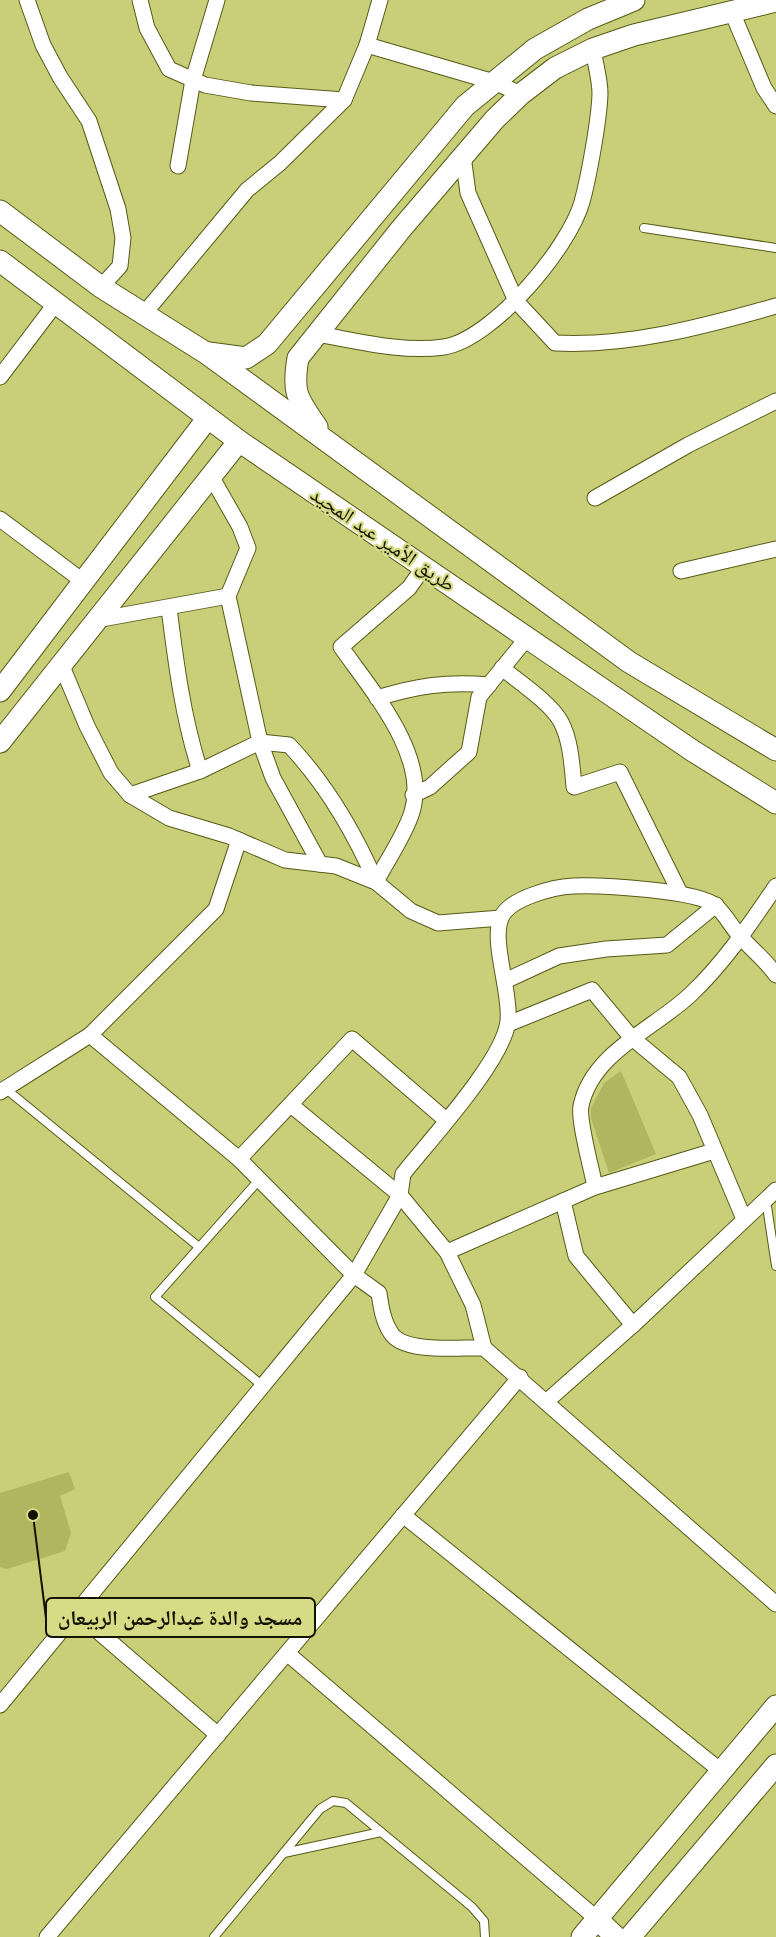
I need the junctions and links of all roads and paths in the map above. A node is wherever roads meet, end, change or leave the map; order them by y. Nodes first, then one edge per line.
1 (27, 0) edge
2 (140, 0) edge
3 (217, 0) edge
4 (380, 0) edge
5 (634, 0) edge
6 (776, 1) edge
7 (732, 12) junction
8 (367, 45) junction
9 (593, 48) junction
10 (193, 80) junction
11 (494, 82) junction
12 (521, 94) junction
13 (344, 100) junction
14 (776, 106) edge
15 (463, 156) junction
16 (178, 166) dead end
17 (0, 212) edge
18 (644, 228) dead end
19 (776, 248) edge
20 (0, 262) edge
21 (101, 288) junction
22 (516, 301) junction
23 (56, 303) junction
24 (776, 306) edge
25 (143, 315) junction
26 (317, 334) junction
27 (206, 353) junction
28 (0, 376) edge
29 (776, 401) edge
30 (207, 419) junction
31 (326, 440) junction
32 (238, 441) junction
33 (211, 476) junction
34 (595, 498) dead end
35 (0, 519) edge
36 (776, 549) edge
37 (424, 567) junction
38 (681, 571) dead end
39 (84, 582) junction
40 (228, 596) junction
41 (169, 608) junction
42 (96, 620) junction
43 (527, 638) junction
44 (61, 664) junction
45 (502, 668) junction
46 (489, 685) junction
47 (0, 691) edge
48 (377, 698) junction
49 (0, 742) edge
50 (260, 742) junction
51 (776, 750) edge
52 (200, 771) junction
53 (130, 795) junction
54 (413, 795) junction
55 (776, 803) edge
56 (239, 840) junction
57 (320, 864) junction
58 (376, 882) junction
59 (776, 886) edge
60 (680, 893) junction
61 (716, 905) junction
62 (501, 918) junction
63 (740, 937) junction
64 (776, 975) edge
65 (505, 981) junction
66 (508, 1024) junction
67 (90, 1035) junction
68 (631, 1037) junction
69 (3, 1090) edge
70 (291, 1104) junction
71 (446, 1120) junction
72 (714, 1151) junction
73 (239, 1159) junction
74 (259, 1180) junction
75 (595, 1187) junction
76 (400, 1195) junction
77 (771, 1195) edge
78 (563, 1201) junction
79 (744, 1219) junction
80 (199, 1247) junction
81 (447, 1252) junction
82 (776, 1266) edge
83 (354, 1275) junction
84 (633, 1325) junction
85 (484, 1348) junction
86 (520, 1377) junction
87 (263, 1386) junction
88 (547, 1401) junction
89 (403, 1515) junction
90 (776, 1604) edge
91 (76, 1613) junction
92 (287, 1653) junction
93 (0, 1705) edge
94 (776, 1706) edge
95 (218, 1735) junction
96 (776, 1765) edge
97 (721, 1771) junction
98 (381, 1832) junction
99 (284, 1853) junction
100 (597, 1919) junction
101 (216, 1936) edge
102 (47, 1937) edge
103 (485, 1937) edge
104 (582, 1937) edge
105 (616, 1937) edge
106 (630, 1937) edge

1 - 21 street
2 - 10 street
3 - 10 street
4 - 8 street
5 - 11 main road
6 - 7 main road
7 - 9 main road
7 - 14 street
8 - 11 street
8 - 13 street
9 - 12 main road
9 - 22 street
10 - 13 street
10 - 16 street
11 - 12 street
11 - 27 main road
12 - 15 main road
13 - 25 street
15 - 22 street
15 - 26 main road
17 - 21 main road
18 - 19 lane
20 - 23 main road, طريق الأمير عبد المجيد
21 - 25 main road
22 - 24 street
22 - 26 street
23 - 28 street
23 - 30 main road, طريق الأمير عبد المجيد
25 - 27 main road
26 - 31 main road
27 - 31 main road
29 - 34 street
30 - 32 main road, طريق الأمير عبد المجيد
30 - 39 main road
31 - 51 main road
32 - 33 main road
32 - 37 main road, طريق الأمير عبد المجيد
33 - 40 street
33 - 42 main road
35 - 39 street
36 - 38 street
37 - 43 main road, طريق الأمير عبد المجيد
37 - 48 street
39 - 47 main road
40 - 41 street
40 - 50 street
41 - 42 street
41 - 52 street
42 - 44 main road
43 - 45 street
43 - 55 main road, طريق الأمير عبد المجيد
44 - 49 main road
44 - 53 street
45 - 46 street
45 - 60 street
46 - 48 street
46 - 54 street
48 - 54 street
50 - 52 street
50 - 57 street
50 - 58 street
52 - 53 street
53 - 56 street
54 - 58 street
56 - 57 street
56 - 67 street
57 - 58 street
58 - 62 street
59 - 63 street
60 - 61 street
60 - 62 street
61 - 63 street
61 - 65 street
62 - 65 street
63 - 64 street
63 - 68 street
65 - 66 street
66 - 68 street
66 - 71 street
67 - 69 street
67 - 73 street
68 - 72 street
68 - 75 street
69 - 80 lane
70 - 71 street
70 - 73 street
70 - 76 street
71 - 76 street
72 - 75 street
72 - 79 street
73 - 74 street
74 - 80 lane
74 - 83 street
75 - 78 street
76 - 81 street
76 - 83 street
77 - 79 street
77 - 82 lane
78 - 81 street
78 - 84 street
79 - 84 street
80 - 87 lane
81 - 85 street
83 - 85 street
83 - 87 street
84 - 88 street
85 - 86 street
86 - 88 street
86 - 89 street
87 - 91 street
88 - 90 street
89 - 92 street
89 - 97 street
91 - 93 street
91 - 95 street
92 - 95 street
92 - 100 street
94 - 97 main road
95 - 102 street
96 - 106 main road
97 - 100 main road
98 - 99 lane
98 - 99 lane
98 - 103 lane
99 - 101 lane
100 - 104 main road
100 - 105 main road

